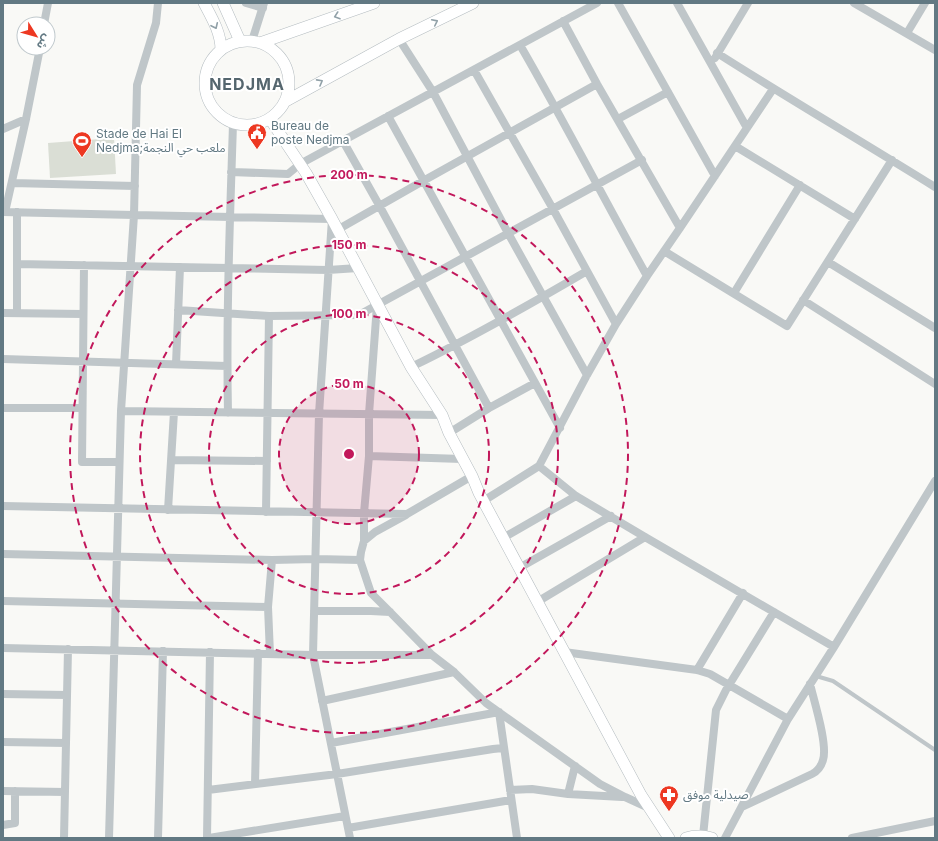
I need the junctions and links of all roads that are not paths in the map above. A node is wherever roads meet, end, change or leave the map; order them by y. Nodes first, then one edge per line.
1 (48, 3) edge
2 (158, 3) edge
3 (204, 3) edge
4 (246, 3) edge
5 (374, 3) edge
6 (473, 3) edge
7 (597, 3) edge
8 (618, 3) edge
9 (677, 3) edge
10 (748, 3) edge
11 (854, 3) edge
12 (925, 3) edge
13 (224, 4) edge
14 (264, 6) edge
15 (46, 16) edge
16 (563, 21) junction
17 (907, 33) junction
18 (399, 39) junction
19 (251, 42) junction
20 (520, 45) junction
21 (221, 50) junction
22 (935, 50) edge
23 (717, 53) junction
24 (38, 56) edge
25 (711, 64) junction
26 (474, 70) junction
27 (597, 84) junction
28 (773, 89) junction
29 (433, 92) junction
30 (668, 92) junction
31 (286, 101) junction
32 (555, 107) junction
33 (388, 116) junction
34 (26, 119) junction
35 (618, 119) junction
36 (270, 120) junction
37 (233, 124) junction
38 (747, 128) junction
39 (3, 129) edge
40 (510, 132) junction
41 (343, 141) junction
42 (735, 146) junction
43 (467, 156) junction
44 (642, 160) junction
45 (892, 160) junction
46 (300, 164) junction
47 (231, 172) junction
48 (715, 176) junction
49 (423, 181) junction
50 (12, 183) junction
51 (597, 185) junction
52 (800, 185) junction
53 (135, 186) junction
54 (935, 187) edge
55 (379, 205) junction
56 (553, 209) junction
57 (4, 212) edge
58 (17, 212) junction
59 (134, 215) junction
60 (230, 217) junction
61 (332, 219) junction
62 (855, 219) junction
63 (680, 228) junction
64 (337, 230) junction
65 (508, 233) junction
66 (664, 251) junction
67 (465, 257) junction
68 (828, 262) junction
69 (16, 264) junction
70 (84, 265) junction
71 (130, 265) junction
72 (180, 267) junction
73 (229, 268) junction
74 (358, 268) junction
75 (328, 270) junction
76 (587, 271) junction
77 (647, 276) junction
78 (420, 282) junction
79 (734, 293) junction
80 (544, 297) junction
81 (803, 300) junction
82 (378, 305) junction
83 (178, 310) junction
84 (3, 313) edge
85 (17, 313) junction
86 (228, 313) junction
87 (83, 314) junction
88 (269, 316) junction
89 (326, 316) junction
90 (501, 321) junction
91 (616, 324) junction
92 (935, 328) edge
93 (454, 346) junction
94 (3, 359) edge
95 (83, 362) junction
96 (124, 362) junction
97 (176, 364) junction
98 (227, 366) junction
99 (411, 367) junction
100 (587, 375) junction
101 (535, 383) junction
102 (935, 384) edge
103 (3, 408) edge
104 (82, 408) junction
105 (488, 408) junction
106 (121, 411) junction
107 (174, 412) junction
108 (228, 412) junction
109 (268, 413) junction
110 (319, 414) junction
111 (369, 414) junction
112 (442, 415) junction
113 (560, 428) junction
114 (449, 433) junction
115 (369, 456) junction
116 (462, 459) junction
117 (171, 460) junction
118 (267, 461) junction
119 (119, 462) junction
120 (539, 466) junction
121 (472, 476) junction
122 (935, 480) edge
123 (576, 496) junction
124 (484, 502) junction
125 (3, 506) edge
126 (118, 509) junction
127 (168, 510) junction
128 (266, 512) junction
129 (316, 513) junction
130 (364, 513) junction
131 (407, 514) junction
132 (611, 516) junction
133 (645, 537) junction
134 (503, 538) junction
135 (364, 541) junction
136 (3, 554) edge
137 (117, 557) junction
138 (316, 559) junction
139 (272, 560) junction
140 (360, 560) junction
141 (520, 568) junction
142 (743, 593) junction
143 (3, 602) edge
144 (537, 602) junction
145 (116, 604) junction
146 (268, 607) junction
147 (314, 611) junction
148 (390, 612) junction
149 (774, 612) junction
150 (834, 647) junction
151 (3, 648) edge
152 (68, 649) junction
153 (114, 650) junction
154 (163, 651) junction
155 (210, 652) junction
156 (564, 652) junction
157 (258, 653) junction
158 (270, 654) junction
159 (313, 655) junction
160 (432, 655) junction
161 (697, 670) junction
162 (454, 672) junction
163 (816, 676) junction
164 (729, 684) junction
165 (810, 684) junction
166 (3, 694) edge
167 (67, 695) junction
168 (322, 701) junction
169 (499, 712) junction
170 (788, 719) junction
171 (3, 742) edge
172 (66, 743) junction
173 (331, 743) junction
174 (504, 748) junction
175 (935, 750) edge
176 (575, 766) junction
177 (337, 774) junction
178 (255, 784) junction
179 (208, 790) junction
180 (510, 790) junction
181 (3, 791) edge
182 (15, 791) junction
183 (65, 792) junction
184 (568, 794) junction
185 (625, 798) junction
186 (511, 800) junction
187 (742, 807) junction
188 (650, 809) junction
189 (346, 816) junction
190 (935, 821) edge
191 (3, 825) edge
192 (348, 828) junction
193 (707, 837) edge
194 (64, 838) edge
195 (109, 838) edge
196 (158, 838) edge
197 (208, 838) edge
198 (350, 838) edge
199 (517, 838) edge
200 (669, 838) edge
201 (686, 838) edge
202 (725, 838) edge
203 (852, 838) edge

1 - 15 street
2 - 53 street
3 -> 21 street
4 - 14 street
5 -> 19 street
18 -> 6 street
7 - 16 street
8 - 30 street
9 - 25 street
10 - 23 street
11 - 17 street
12 - 17 street
13 - 19 street
14 - 19 street
16 - 20 street
16 - 27 street
17 - 22 street
18 - 29 street
31 -> 18 street
19 - 21 street
19 - 31 street
20 - 26 street
20 - 32 street
21 - 37 street
23 - 25 street
23 - 28 street
24 - 34 street
25 - 38 street
26 - 29 street
26 - 40 street
27 - 32 street
27 - 35 street
28 - 38 street
28 - 45 street
29 - 33 street
29 - 43 street
30 - 35 street
30 - 48 street
31 - 36 street
32 - 40 street
32 - 51 street
33 - 41 street
33 - 49 street
34 - 39 street
34 - 50 street
35 - 44 street
36 - 37 street
36 - 46 street
37 - 47 street
38 - 42 street
40 - 43 street
40 - 56 street
41 - 46 street
41 - 55 street
42 - 48 street
42 - 52 street
43 - 49 street
43 - 65 street
44 - 51 street
44 - 63 street
45 - 54 street
45 - 62 street
46 - 47 street
46 - 61 street
47 - 60 street
48 - 63 street
49 - 55 street
49 - 67 street
50 - 53 street
50 - 57 street
51 - 56 street
51 - 77 street
52 - 62 street
52 - 79 street
53 - 59 street
55 - 64 street
55 - 78 street
56 - 65 street
56 - 76 street
57 - 58 street
58 - 59 street
58 - 69 street
59 - 60 street
59 - 71 street
60 - 61 street
60 - 73 street
61 - 64 street
61 - 75 street
62 - 68 street
63 - 66 street
64 - 74 street
65 - 67 street
65 - 80 street
66 - 77 street
66 - 79 street
67 - 78 street
67 - 90 street
68 - 81 street
68 - 92 street
69 - 70 street
69 - 85 street
70 - 71 street
70 - 87 street
71 - 72 street
71 - 96 street
72 - 73 street
72 - 83 street
73 - 75 street
73 - 86 street
74 - 75 street
74 - 82 street
75 - 89 street
76 - 80 street
76 - 91 street
77 - 91 street
78 - 82 street
78 - 93 street
79 - 81 street
80 - 90 street
80 - 100 street
81 - 102 street
82 - 89 street
82 - 99 street
82 - 111 street
83 - 86 street
83 - 97 street
84 - 85 street
85 - 87 street
86 - 88 street
86 - 98 street
87 - 95 street
88 - 89 street
88 - 109 street
89 - 110 street
90 - 93 street
90 - 101 street
91 - 100 street
93 - 99 street
93 - 105 street
94 - 95 street
95 - 96 street
95 - 104 street
96 - 97 street
96 - 106 street
97 - 98 street
98 - 108 street
99 - 112 street
100 - 113 street
101 - 105 street
101 - 113 street
103 - 104 street
104 - 119 street
105 - 114 street
106 - 107 street
106 - 119 street
107 - 108 street
107 - 117 street
108 - 109 street
109 - 110 street
109 - 118 street
110 - 111 street
110 - 129 street
111 - 112 street
111 - 115 street
112 - 114 street
113 - 120 street
114 - 116 street
115 - 116 street
115 - 130 street
116 - 121 street
117 - 118 street
117 - 127 street
118 - 128 street
119 - 126 street
120 - 123 street
120 - 124 street
121 - 124 street
121 - 131 street
122 - 150 street
123 - 132 street
123 - 134 street
124 - 134 street
125 - 126 street
126 - 127 street
126 - 137 street
127 - 128 street
128 - 129 street
129 - 130 street
129 - 138 street
130 - 131 street
130 - 135 street
131 - 135 street
132 - 133 street
132 - 141 street
133 - 142 street
133 - 144 street
134 - 141 street
135 - 140 street
136 - 137 street
137 - 139 street
137 - 145 street
138 - 139 street
138 - 140 street
138 - 147 street
139 - 146 street
140 - 148 street
141 - 144 street
142 - 149 street
142 - 161 street
143 - 145 street
144 - 156 street
145 - 146 street
145 - 153 street
146 - 158 street
147 - 148 street
147 - 159 street
148 - 160 street
149 - 150 street
149 - 164 street
150 - 163 street
151 - 152 street
152 - 153 street
152 - 167 street
153 - 154 street
153 - 195 street
154 - 155 street
154 - 196 street
155 - 157 street
155 - 179 street
156 - 161 street
156 - 188 street
157 - 158 street
157 - 178 street
158 - 159 street
159 - 160 street
159 - 168 street
160 - 162 street
161 - 164 street
162 - 168 street
162 - 169 street
163 - 165 street
163 - 175 lane
164 - 170 street
164 - 193 street
165 - 170 street
165 - 187 street
166 - 167 street
167 - 172 street
168 - 173 street
169 - 173 street
169 - 174 street
169 - 176 street
170 - 187 street
171 - 172 street
172 - 183 street
173 - 177 street
174 - 177 street
174 - 180 street
176 - 184 street
176 - 185 street
177 - 178 street
177 - 189 street
178 - 179 street
179 - 197 street
180 - 184 street
180 - 186 street
181 - 182 street
182 - 183 street
182 - 191 street
183 - 194 street
184 - 185 street
185 - 188 street
186 - 192 street
186 - 199 street
187 - 202 street
188 - 200 street
189 - 192 street
189 - 197 street
190 - 203 street
192 - 198 street
193 - 201 street

